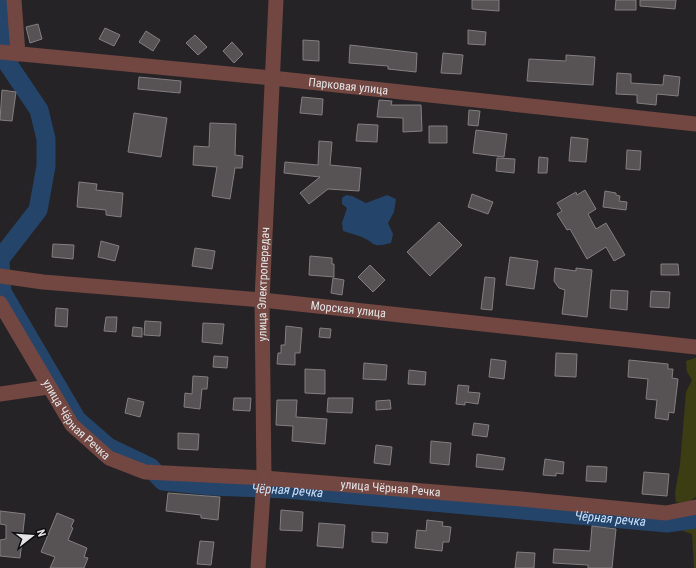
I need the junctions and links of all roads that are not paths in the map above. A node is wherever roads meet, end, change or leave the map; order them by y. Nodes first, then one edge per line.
1 (14, 0) edge
2 (276, 0) edge
3 (11, 53) edge
4 (272, 78) junction
5 (696, 124) edge
6 (6, 276) edge
7 (262, 300) junction
8 (0, 303) edge
9 (696, 347) edge
10 (48, 387) junction
11 (0, 394) edge
12 (264, 478) junction
13 (696, 507) edge
14 (258, 568) edge

1 - 3 street
2 - 4 street, улица Электропередач
3 - 4 street, Парковая улица
4 - 5 street, Парковая улица
4 - 7 street, улица Электропередач
6 - 7 street, Морская улица
7 - 9 street, Морская улица
7 - 12 street, улица Электропередач
8 - 10 street, улица Чёрная Речка
10 - 11 street
10 - 12 street, улица Чёрная Речка
12 - 13 street, улица Чёрная Речка
12 - 14 street, улица Электропередач

